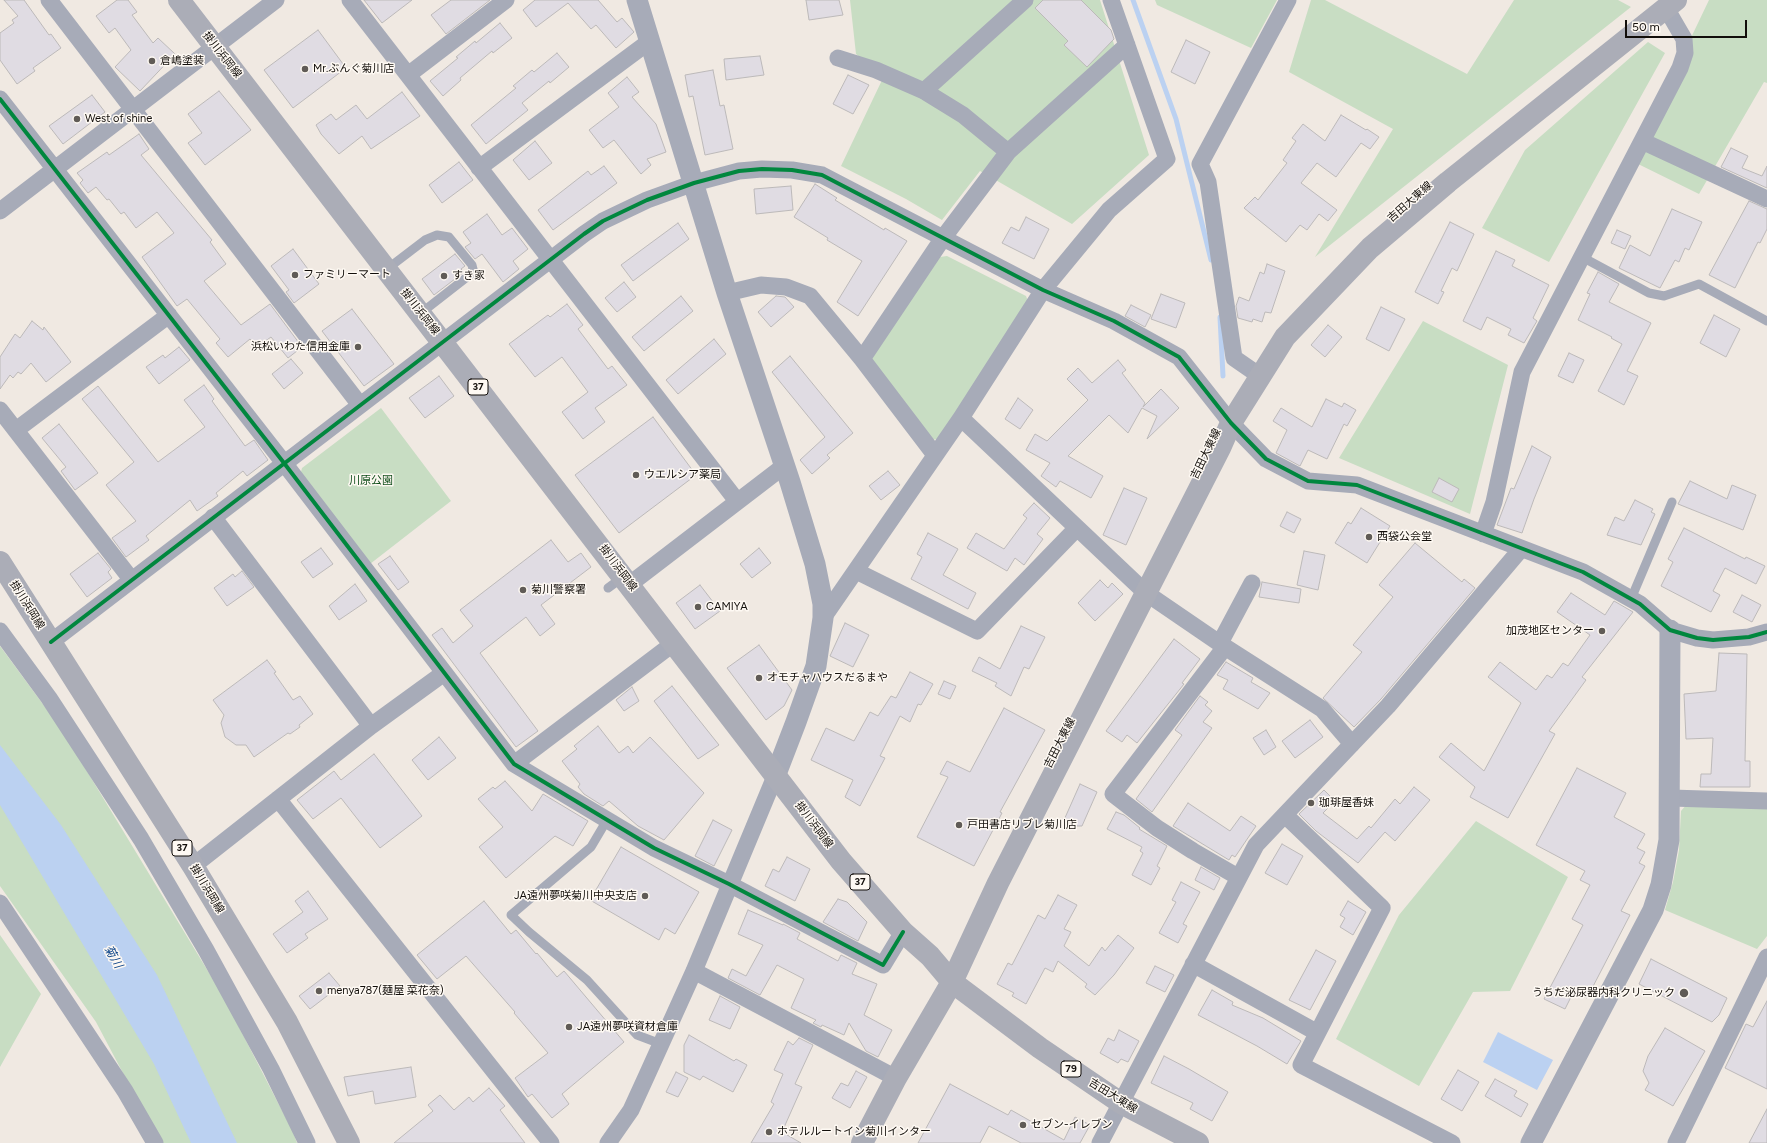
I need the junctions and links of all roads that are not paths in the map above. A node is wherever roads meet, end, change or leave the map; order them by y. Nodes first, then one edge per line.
1 (49, 0) edge
2 (179, 0) edge
3 (276, 0) edge
4 (350, 0) edge
5 (506, 0) edge
6 (637, 0) edge
7 (1025, 0) edge
8 (1111, 0) edge
9 (1288, 0) edge
10 (1671, 4) edge
11 (650, 41) junction
12 (216, 46) junction
13 (1127, 46) junction
14 (838, 58) dead end
15 (408, 75) junction
16 (924, 91) junction
17 (0, 99) edge
18 (134, 110) junction
19 (1642, 141) junction
20 (1008, 152) junction
21 (479, 168) junction
22 (55, 169) junction
23 (694, 183) junction
24 (1767, 199) edge
25 (0, 211) edge
26 (943, 238) junction
27 (1582, 257) junction
28 (549, 260) junction
29 (387, 269) junction
30 (1043, 290) junction
31 (727, 293) junction
32 (421, 313) junction
33 (169, 315) junction
34 (1767, 321) edge
35 (443, 342) junction
36 (862, 359) junction
37 (1260, 376) junction
38 (360, 405) junction
39 (0, 410) edge
40 (961, 418) junction
41 (1231, 423) junction
42 (16, 430) junction
43 (935, 455) junction
44 (284, 463) junction
45 (784, 466) junction
46 (737, 501) junction
47 (1672, 502) dead end
48 (213, 517) junction
49 (1077, 528) junction
50 (1483, 534) junction
51 (1521, 549) junction
52 (0, 562) edge
53 (856, 571) junction
54 (131, 579) junction
55 (621, 583) junction
56 (1252, 583) dead end
57 (1146, 593) junction
58 (1631, 599) junction
59 (823, 618) junction
60 (1670, 630) junction
61 (0, 631) edge
62 (1767, 632) edge
63 (51, 642) junction
64 (674, 643) junction
65 (1223, 645) junction
66 (444, 673) junction
67 (371, 726) junction
68 (1352, 744) junction
69 (514, 764) junction
70 (776, 774) junction
71 (1671, 798) junction
72 (278, 799) junction
73 (1767, 801) edge
74 (1285, 815) junction
75 (607, 820) junction
76 (193, 866) junction
77 (1238, 877) junction
78 (729, 884) junction
79 (0, 902) edge
80 (903, 932) junction
81 (1767, 957) edge
82 (1193, 964) junction
83 (694, 971) junction
84 (952, 982) junction
85 (1316, 1032) junction
86 (661, 1044) junction
87 (896, 1078) junction
88 (1122, 1103) junction
89 (155, 1143) edge
90 (307, 1143) edge
91 (349, 1143) edge
92 (551, 1143) edge
93 (608, 1143) edge
94 (862, 1143) edge
95 (1100, 1143) edge
96 (1198, 1143) edge
97 (1452, 1143) edge
98 (1531, 1143) edge
99 (1676, 1143) edge

1 - 18 street
2 - 12 main road, 掛川浜岡線 / 37
3 - 12 street
4 - 15 street
5 - 15 street
6 - 11 street
7 - 16 street
8 - 13 street
9 - 37 street
10 - 19 street
10 - 37 main road, 吉田大東線
11 - 21 street
11 - 23 street
12 - 18 street
12 - 29 main road, 掛川浜岡線 / 37
13 - 20 street
13 - 30 street
14 - 16 street
15 - 21 street
16 - 20 street
17 - 22 street
18 - 22 street
18 - 38 street
19 - 24 street
19 - 27 street
20 - 26 street
21 - 28 street
22 - 25 street
22 - 33 street
23 - 26 street
23 - 28 street
23 - 31 street
26 - 30 street
26 - 36 street
27 - 34 lane
27 - 50 street
28 - 35 street
28 - 46 street
29 - 32 main road, 掛川浜岡線 / 37
29 - 32 lane
30 - 40 street
30 - 41 street
31 - 36 street
31 - 45 street
32 - 35 main road, 掛川浜岡線 / 37
33 - 42 street
33 - 44 street
35 - 38 street
35 - 55 main road, 掛川浜岡線 / 37
36 - 43 street
37 - 41 main road, 吉田大東線
38 - 44 street
39 - 42 street
40 - 43 street
40 - 49 street
41 - 50 street
41 - 57 main road, 吉田大東線
42 - 54 street
43 - 53 street
44 - 48 street
44 - 66 street
45 - 46 street
45 - 59 street
46 - 55 street
47 - 58 lane
48 - 54 street
48 - 67 street
49 - 53 street
49 - 57 street
50 - 51 street
51 - 58 street
51 - 68 street
52 - 63 main road, 掛川浜岡線 / 37
53 - 59 street
54 - 63 street
55 - 64 main road, 掛川浜岡線 / 37
56 - 65 street
57 - 65 street
57 - 84 main road, 吉田大東線
58 - 60 street
59 - 70 street
60 - 62 street
60 - 71 street
61 - 90 street
63 - 76 main road, 掛川浜岡線 / 37
64 - 69 street
64 - 70 main road, 掛川浜岡線 / 37
65 - 68 street
65 - 77 street
66 - 67 street
66 - 69 street
67 - 72 street
68 - 74 street
69 - 75 street
70 - 78 street
70 - 80 main road, 掛川浜岡線 / 37
71 - 73 street
71 - 98 street
72 - 76 street
72 - 92 street
74 - 77 street
74 - 85 street
75 - 78 street
75 - 86 lane
76 - 91 main road, 掛川浜岡線 / 37
77 - 82 street
78 - 80 street
78 - 83 street
79 - 89 street
80 - 84 main road, 掛川浜岡線 / 37
81 - 99 street
82 - 85 street
82 - 88 street
83 - 86 street
83 - 87 street
84 - 87 main road
84 - 88 main road, 吉田大東線 / 79
85 - 97 street
86 - 93 street
87 - 94 main road
88 - 95 street
88 - 96 main road, 吉田大東線 / 79

